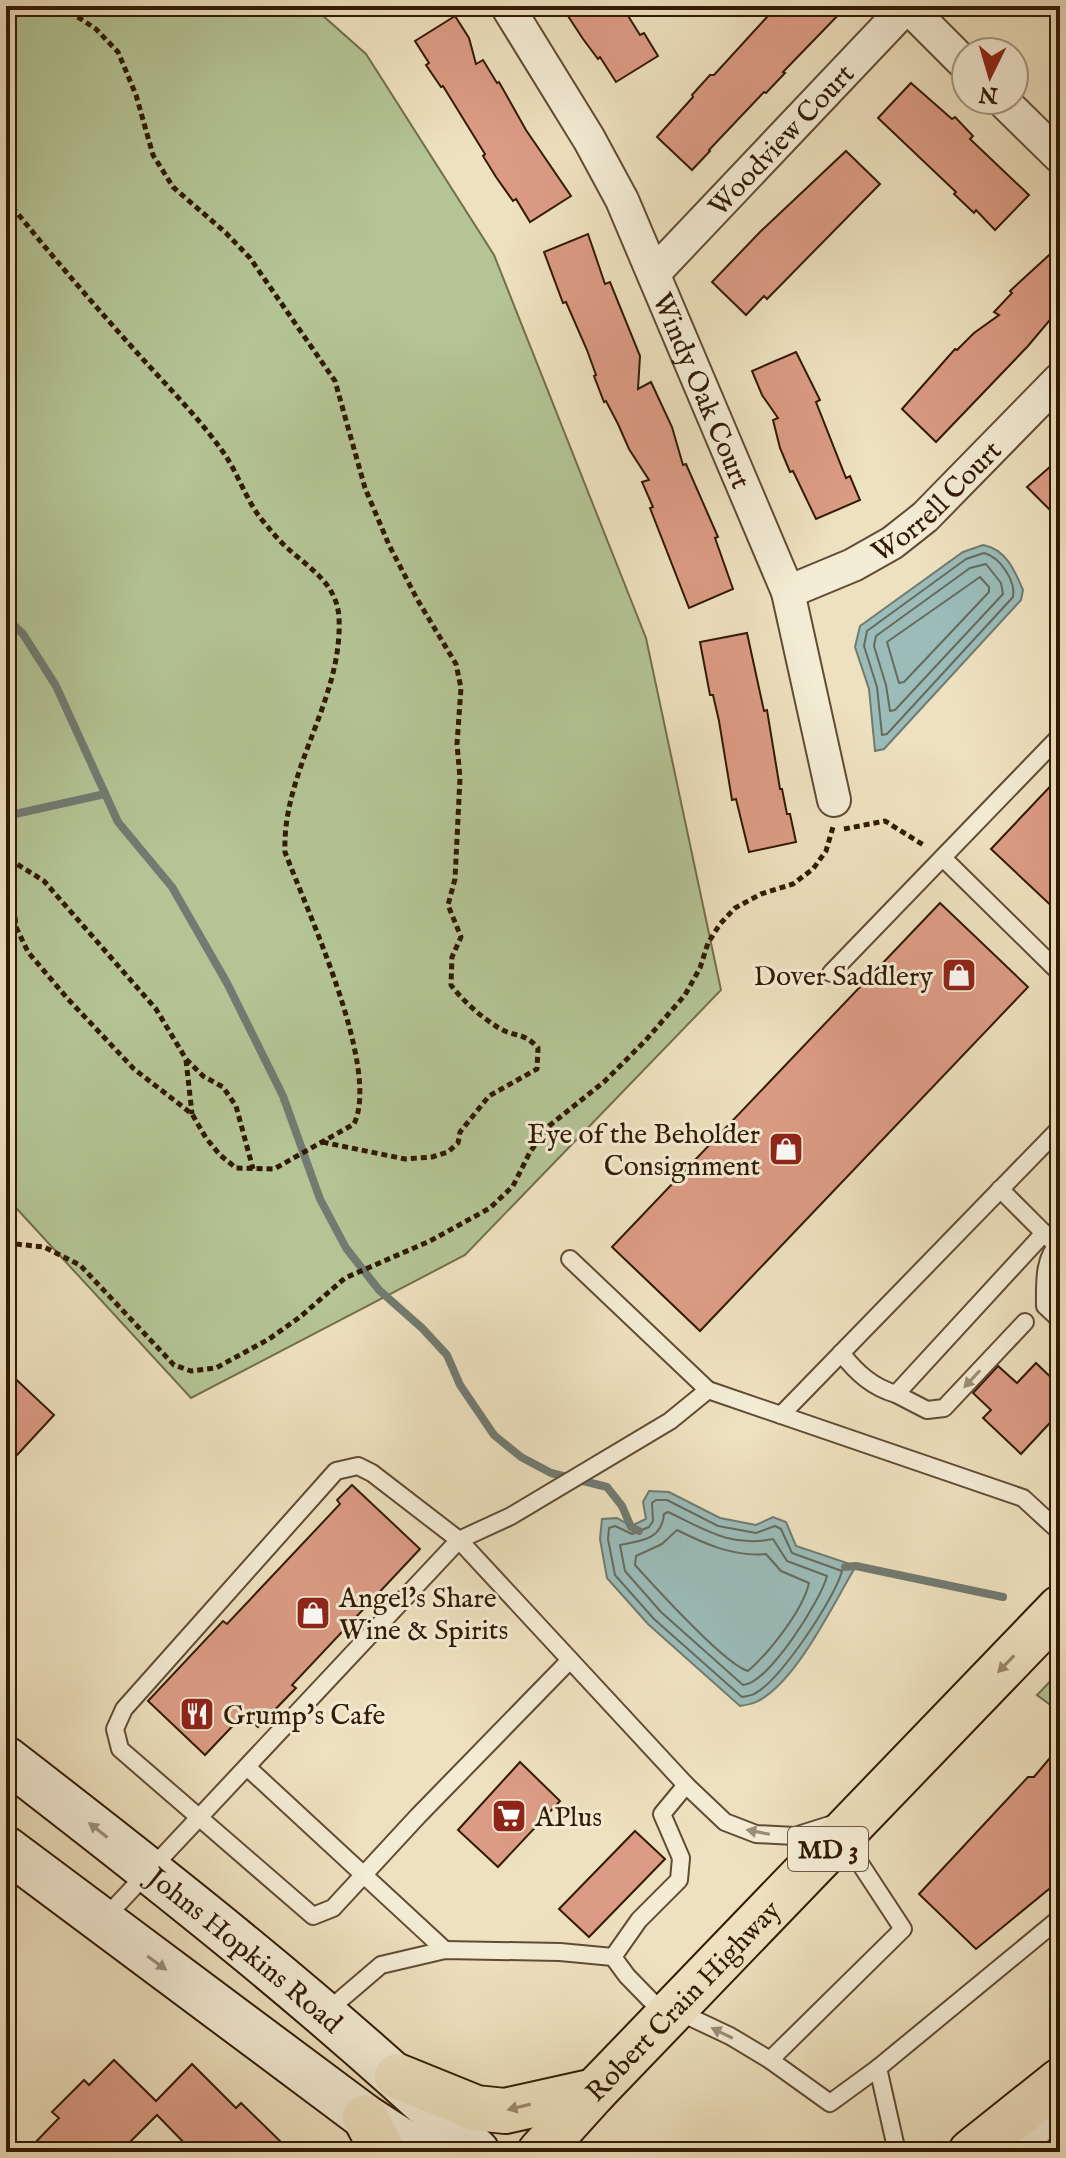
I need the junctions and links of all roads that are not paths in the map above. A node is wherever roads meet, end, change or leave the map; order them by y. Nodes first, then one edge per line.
1 (507, 6) edge
2 (907, 6) edge
3 (950, 49) edge
4 (1018, 116) edge
5 (1060, 157) edge
6 (654, 273) junction
7 (1060, 379) edge
8 (788, 592) junction
9 (1060, 736) edge
10 (833, 816) road end
11 (943, 858) junction
12 (831, 973) dead end
13 (1060, 973) edge
14 (1060, 1128) edge
15 (1000, 1189) junction
16 (1053, 1240) edge
17 (570, 1259) dead end
18 (1060, 1320) edge
19 (1025, 1322) dead end
20 (841, 1353) junction
21 (708, 1390) junction
22 (896, 1394) junction
23 (781, 1415) junction
24 (1060, 1532) edge
25 (459, 1540) junction
26 (1060, 1608) edge
27 (570, 1660) junction
28 (6, 1759) edge
29 (247, 1767) junction
30 (686, 1785) junction
31 (201, 1817) junction
32 (851, 1825) junction
33 (6, 1849) edge
34 (151, 1871) junction
35 (363, 1874) junction
36 (1060, 1918) edge
37 (101, 1922) junction
38 (445, 1950) junction
39 (613, 1957) junction
40 (670, 2013) junction
41 (323, 2014) junction
42 (770, 2060) junction
43 (878, 2068) junction
44 (397, 2076) junction
45 (1060, 2081) edge
46 (595, 2091) junction
47 (1060, 2106) edge
48 (374, 2134) edge
49 (419, 2152) edge
50 (477, 2152) edge
51 (540, 2152) edge
52 (897, 2152) edge
53 (971, 2152) edge
54 (1013, 2152) edge

1 - 6 street, Windy Oak Court
2 - 3 street
2 - 6 street, Woodview Court
4 - 5 street
6 - 8 street, Windy Oak Court
7 - 8 street, Worrell Court
8 - 10 street, Windy Oak Court
9 - 11 lane
11 - 12 lane
11 - 13 lane
14 - 15 lane
15 - 16 lane
15 - 20 lane
16 - 18 lane
16 - 22 lane
17 - 21 lane
19 -> 22 lane
20 - 22 lane
20 - 23 lane
21 - 23 lane
21 - 25 lane
23 - 24 lane
25 - 27 lane
25 - 29 lane
25 - 31 lane
26 -> 32 highway, Robert Crain Highway / MD 3
27 - 30 lane
27 - 35 lane
34 -> 28 street, Johns Hopkins Road
29 - 31 lane
29 - 35 lane
32 -> 30 lane
30 - 39 lane
31 - 34 lane
31 - 35 lane
32 - 40 highway, Robert Crain Highway / MD 3
32 - 42 lane
33 - 37 street, Johns Hopkins Road
34 - 37 lane
34 - 41 street, Johns Hopkins Road
35 - 38 lane
36 - 43 lane
37 -> 48 street, Johns Hopkins Road
38 - 39 lane
38 - 41 lane
39 - 40 lane
42 -> 40 lane
40 - 46 highway, Robert Crain Highway / MD 3
41 - 44 street, Johns Hopkins Road
42 - 43 lane
43 - 52 lane
46 -> 44 highway
44 - 50 street, Johns Hopkins Road
45 - 53 highway
46 - 51 highway, Robert Crain Highway / MD 3
47 - 54 street
48 - 49 street, Johns Hopkins Road

